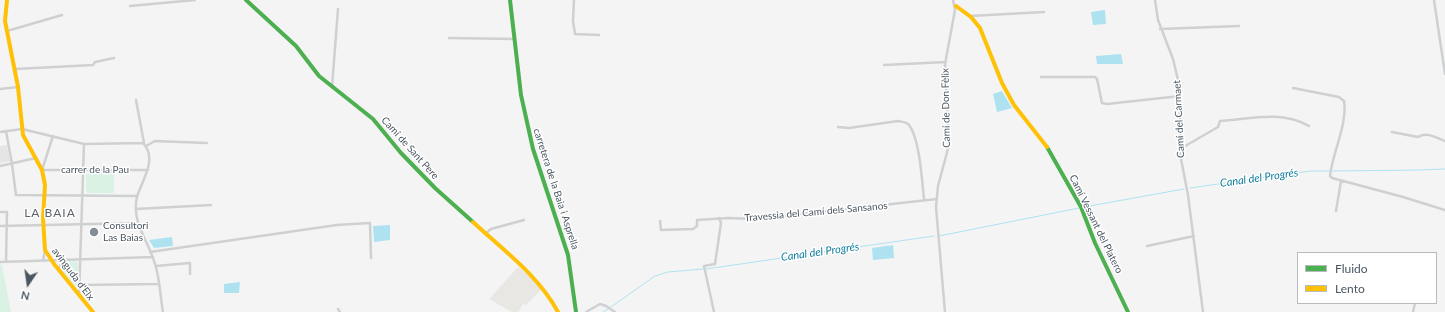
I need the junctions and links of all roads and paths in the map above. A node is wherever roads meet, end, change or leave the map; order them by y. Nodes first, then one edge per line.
1 (7, 0) edge
2 (195, 0) edge
3 (246, 0) edge
4 (510, 0) edge
5 (574, 0) edge
6 (953, 0) edge
7 (1154, 0) edge
8 (1434, 0) edge
9 (130, 6) dead end
10 (956, 6) junction
11 (338, 9) dead end
12 (1044, 12) dead end
13 (62, 15) dead end
14 (969, 16) junction
15 (2, 17) edge
16 (1239, 26) dead end
17 (1160, 29) junction
18 (6, 32) junction
19 (598, 35) dead end
20 (449, 38) dead end
21 (515, 39) junction
22 (114, 58) dead end
23 (946, 62) junction
24 (884, 65) dead end
25 (15, 69) junction
26 (1445, 74) edge
27 (1041, 77) dead end
28 (18, 87) junction
29 (332, 87) junction
30 (1293, 88) dead end
31 (0, 89) edge
32 (1180, 96) junction
33 (136, 100) dead end
34 (1309, 126) dead end
35 (838, 127) dead end
36 (22, 129) junction
37 (6, 131) junction
38 (0, 132) edge
39 (1392, 132) dead end
40 (53, 136) junction
41 (1445, 141) edge
42 (143, 143) junction
43 (207, 143) dead end
44 (84, 144) junction
45 (146, 146) junction
46 (1180, 149) junction
47 (36, 158) junction
48 (12, 164) junction
49 (0, 166) edge
50 (42, 170) junction
51 (83, 170) junction
52 (148, 170) junction
53 (1341, 181) junction
54 (44, 195) junction
55 (82, 196) junction
56 (138, 196) junction
57 (924, 199) junction
58 (937, 199) junction
59 (211, 205) dead end
60 (136, 209) junction
61 (1445, 210) edge
62 (1336, 211) dead end
63 (0, 212) edge
64 (719, 218) junction
65 (524, 220) dead end
66 (660, 221) dead end
67 (137, 223) junction
68 (81, 224) junction
69 (44, 225) junction
70 (0, 226) edge
71 (6, 226) junction
72 (484, 234) junction
73 (1194, 236) junction
74 (1147, 246) dead end
75 (45, 250) junction
76 (150, 252) junction
77 (153, 257) junction
78 (370, 258) dead end
79 (43, 260) junction
80 (51, 260) junction
81 (64, 260) junction
82 (80, 260) junction
83 (0, 262) edge
84 (6, 262) junction
85 (156, 266) junction
86 (58, 270) junction
87 (190, 274) dead end
88 (158, 284) junction
89 (80, 286) junction
90 (79, 296) junction
91 (89, 310) edge
92 (162, 311) edge
93 (93, 312) edge
94 (558, 312) edge
95 (576, 312) edge
96 (586, 312) edge
97 (615, 312) edge
98 (714, 312) edge
99 (945, 312) edge
100 (1128, 312) edge
101 (1204, 312) edge

1 - 15 street, avinguda d'Elx
2 - 9 street
3 - 29 street, Camí de Sant Pere
4 - 21 street, carretera de la Baia i Asprella
5 - 19 street
6 - 10 street
7 - 17 street, Camí del Carmaet
8 - 26 street
10 - 14 street, Camí Vessant del Platero
10 - 23 street, Camí de Don Fèlix
11 - 29 street
12 - 14 street
13 - 18 street
14 - 100 street, Camí Vessant del Platero
15 - 18 street, avinguda d'Elx
16 - 17 street
17 - 32 street, Camí del Carmaet
18 - 25 street, avinguda d'Elx
20 - 21 street
21 - 95 street, carretera de la Baia i Asprella
22 - 25 street
23 - 24 street
23 - 58 street, Camí de Don Fèlix
25 - 28 street, avinguda d'Elx
27 - 32 street
28 - 31 street
28 - 36 street, avinguda d'Elx
29 - 72 street, Camí de Sant Pere
30 - 53 street
32 - 46 street, Camí del Carmaet
33 - 42 street
34 - 46 street
35 - 57 street
36 - 37 street
36 - 40 street
36 - 47 street, avinguda d'Elx
37 - 38 street
37 - 48 street
39 - 41 street
40 - 44 street
40 - 50 street
42 - 44 street
42 - 45 street
43 - 45 street
44 - 51 street
45 - 52 street
46 - 73 street, Camí del Carmaet
47 - 48 street
47 - 50 street, avinguda d'Elx
48 - 49 street
48 - 54 street
50 - 51 street, carrer de la Pau
50 - 54 street, avinguda d'Elx
51 - 52 street, carrer de la Pau
51 - 55 street
52 - 56 street
53 - 61 street
53 - 62 street
54 - 55 street
54 - 69 street, avinguda d'Elx
55 - 56 street
55 - 68 street
56 - 60 street
57 - 58 street, Travessia del Camí dels Sansanos
57 - 64 street, Travessia del Camí dels Sansanos
58 - 99 street, Camí de Don Fèlix
59 - 60 street
60 - 67 street
63 - 71 street
64 - 66 street, Travessia del Camí dels Sansanos
64 - 98 street
65 - 72 street
67 - 68 street
67 - 76 street
68 - 69 street
68 - 82 street
69 - 71 street
69 - 75 street, avinguda d'Elx
70 - 71 street
71 - 84 street
72 - 94 street, Camí de Sant Pere
73 - 74 street
73 - 101 street, Camí del Carmaet
75 - 79 street
75 - 80 street, avinguda d'Elx
76 - 77 street
76 - 78 street
77 - 82 street
77 - 85 street
79 - 80 street
79 - 84 street
80 - 81 street
80 - 86 street, avinguda d'Elx
81 - 82 street
81 - 86 street
82 - 89 street
83 - 84 street
85 - 87 street
85 - 88 street
86 - 90 street, avinguda d'Elx
88 - 89 street
88 - 92 street
89 - 90 street
90 - 91 street, avinguda d'Elx
91 - 93 street, avinguda d'Elx
96 - 97 street

